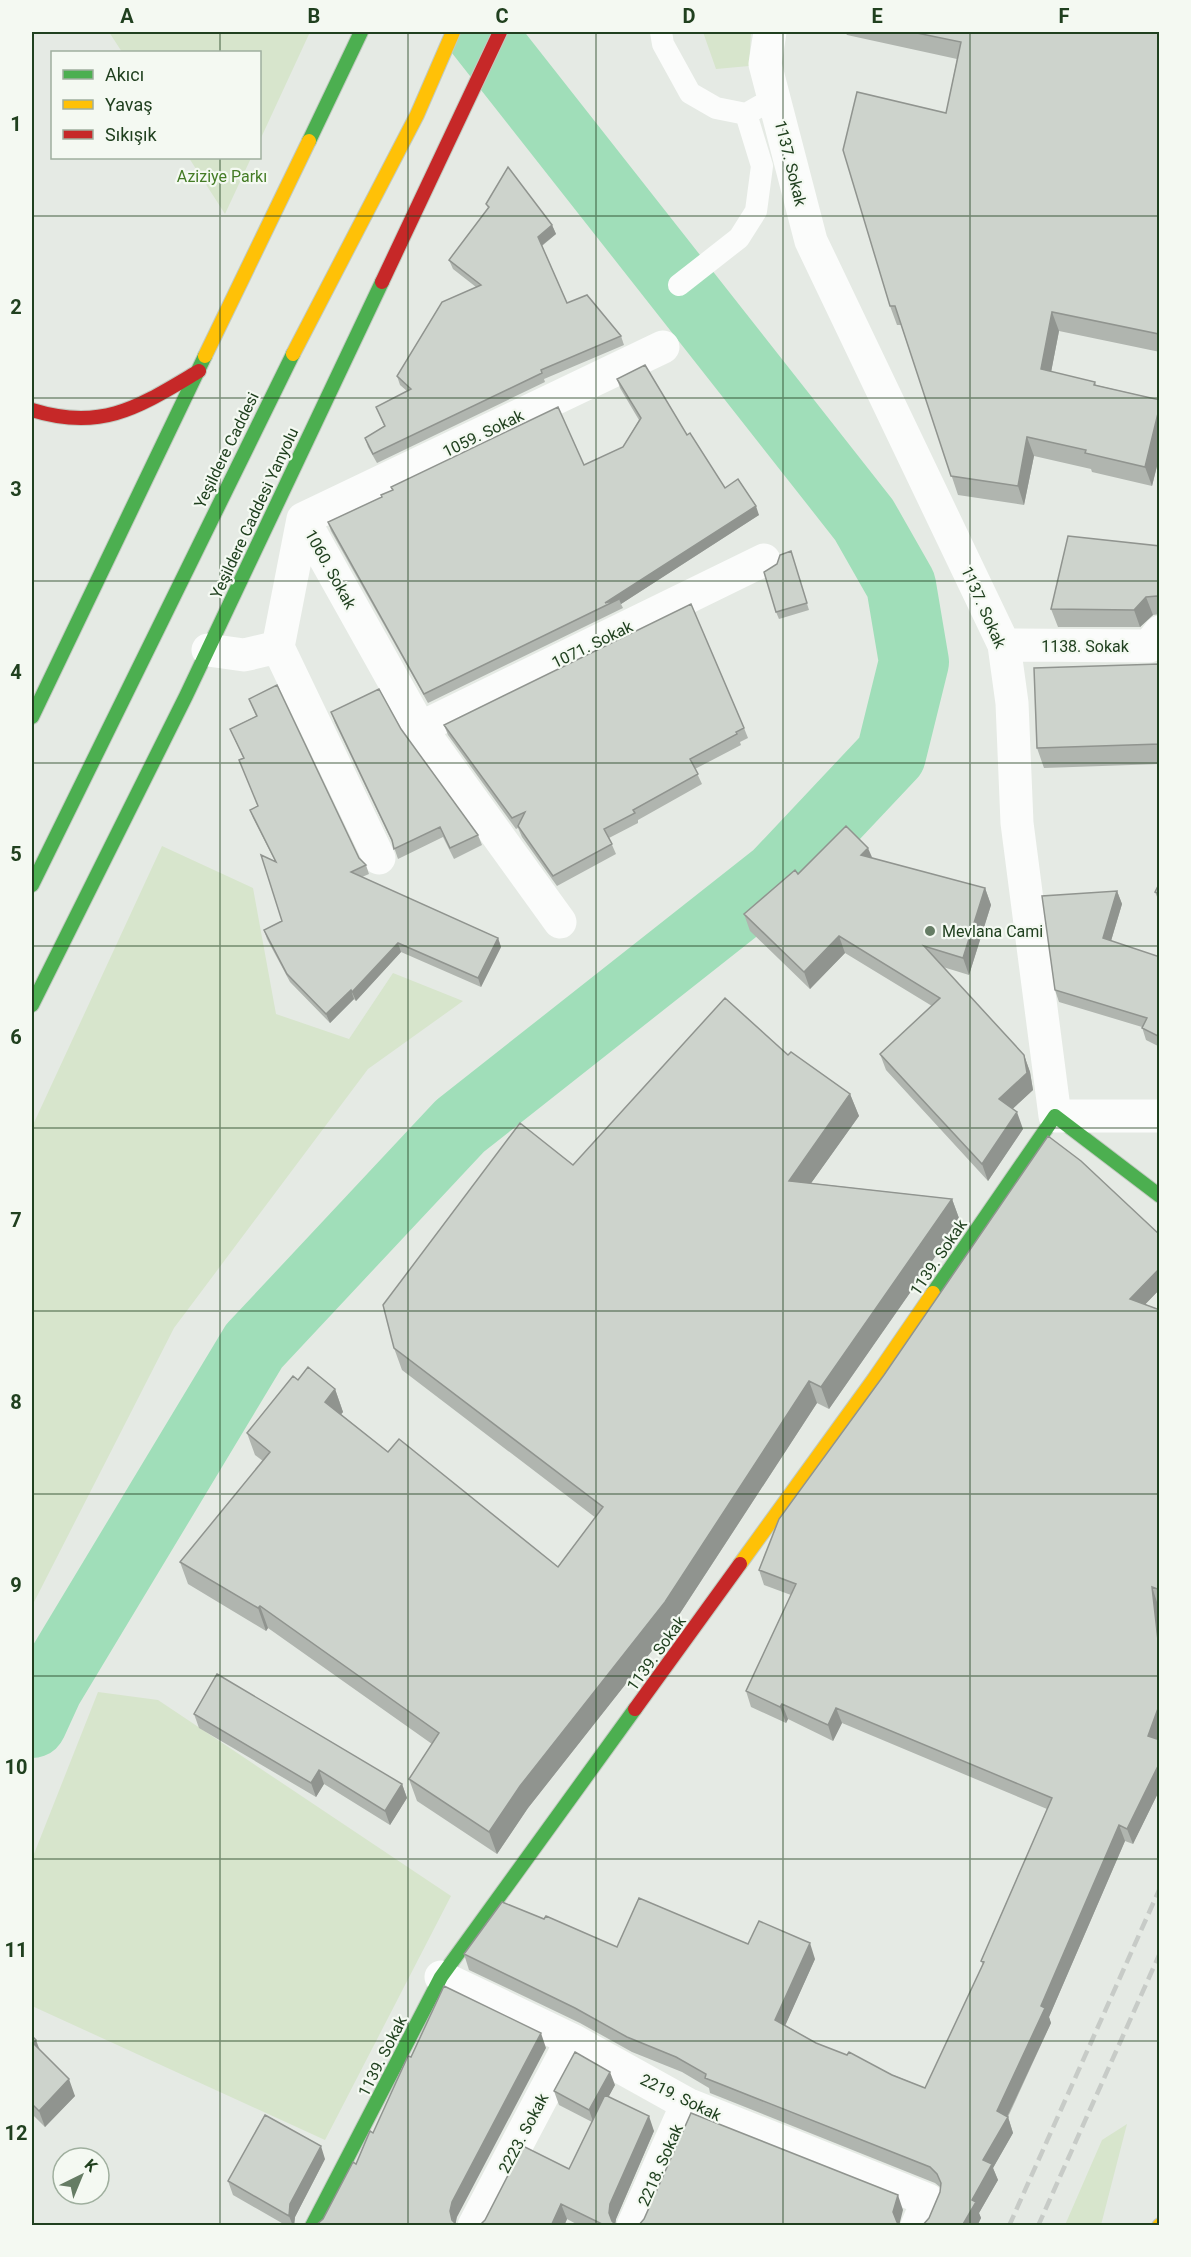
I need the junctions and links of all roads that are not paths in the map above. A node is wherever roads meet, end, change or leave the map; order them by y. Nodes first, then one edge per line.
1 (361, 32) edge
2 (453, 32) edge
3 (500, 32) edge
4 (661, 32) edge
5 (770, 32) edge
6 (760, 106) junction
7 (679, 285) dead end
8 (663, 347) dead end
9 (199, 371) junction
10 (32, 411) edge
11 (303, 519) junction
12 (764, 560) dead end
13 (1160, 632) edge
14 (1004, 645) junction
15 (278, 647) junction
16 (208, 650) junction
17 (32, 717) edge
18 (420, 728) junction
19 (379, 858) dead end
20 (32, 885) edge
21 (560, 922) dead end
22 (32, 1005) edge
23 (1055, 1116) junction
24 (1160, 1116) edge
25 (1160, 1196) edge
26 (441, 1977) junction
27 (572, 2040) junction
28 (687, 2104) junction
29 (923, 2213) edge
30 (312, 2226) edge
31 (474, 2226) edge
32 (633, 2226) edge

1 - 9 main road
2 - 20 main road, Yeşildere Caddesi
3 - 16 main road, Yeşildere Caddesi Yanyolu
4 - 6 lane
5 - 6 street, 1137. Sokak
6 - 7 lane
6 - 14 street, 1137. Sokak
8 - 11 street, 1059. Sokak
9 - 10 main road
9 - 17 main road
11 - 15 street, 1060. Sokak
11 - 18 street, 1060. Sokak
12 - 18 street, 1071. Sokak
13 - 14 street, 1138. Sokak
14 - 23 street, 1137. Sokak
15 - 16 street
15 - 19 street
16 - 22 main road, Yeşildere Caddesi Yanyolu
18 - 21 street, 1060. Sokak
23 - 24 street
23 - 25 main road
23 - 26 main road, 1139. Sokak
26 - 27 street, 2219. Sokak
26 - 30 main road, 1139. Sokak
27 - 28 street, 2219. Sokak
27 - 31 street, 2223. Sokak
28 - 29 street, 2219. Sokak
28 - 32 street, 2218. Sokak

